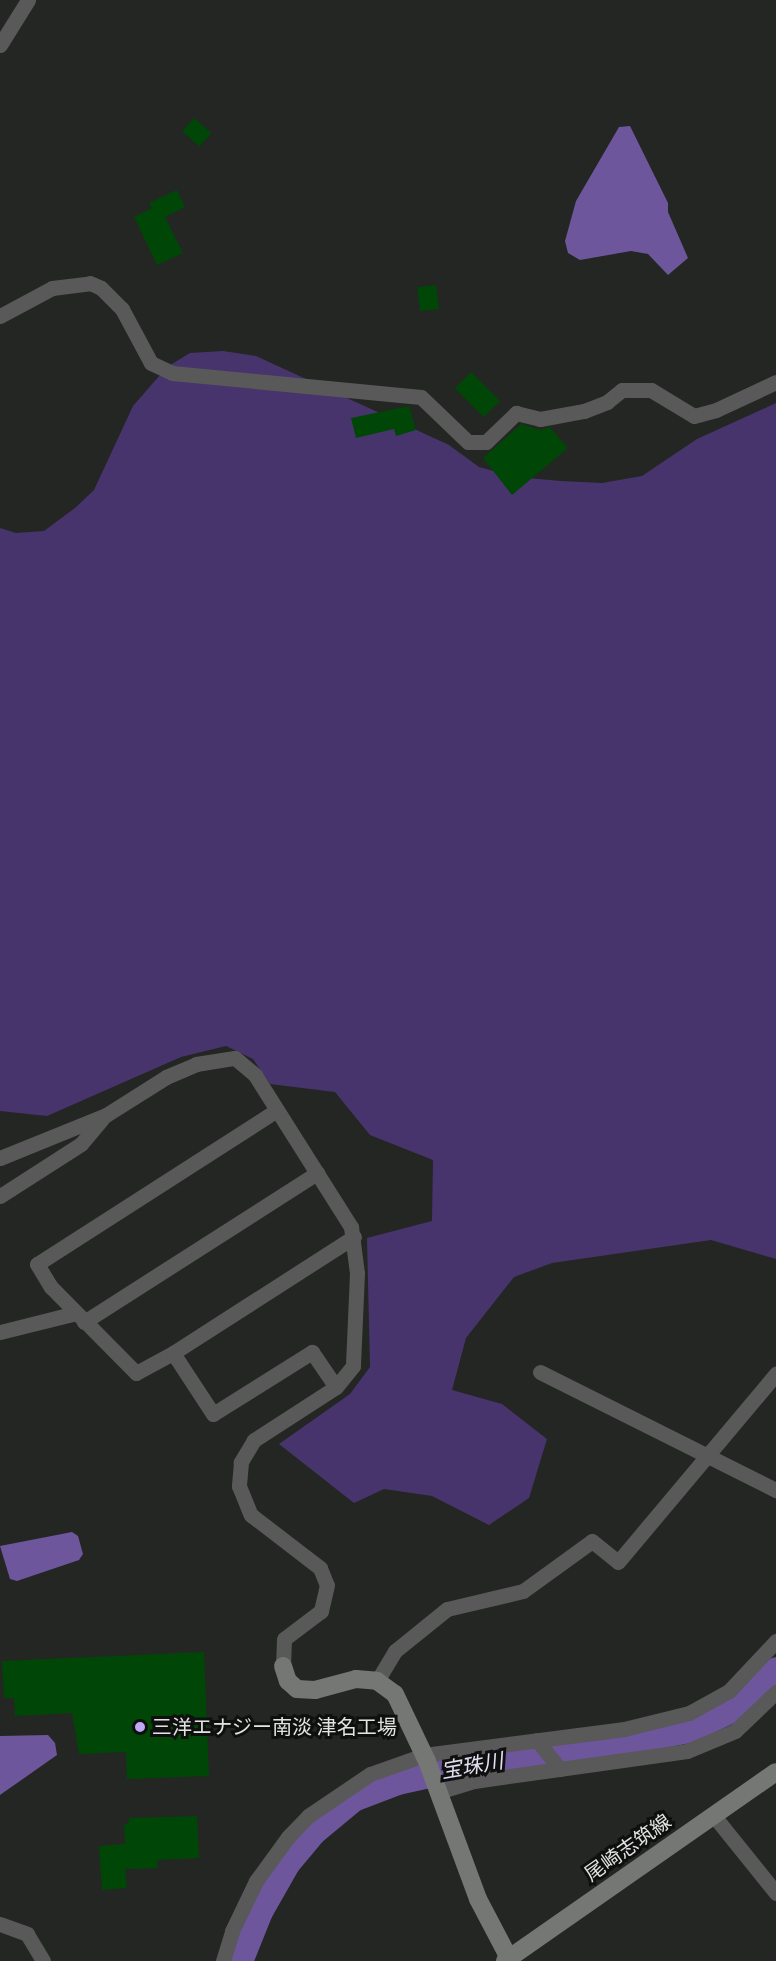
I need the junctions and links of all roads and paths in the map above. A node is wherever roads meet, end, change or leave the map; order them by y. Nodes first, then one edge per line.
1 (28, 0) edge
2 (0, 45) edge
3 (0, 316) edge
4 (776, 382) edge
5 (277, 1110) junction
6 (106, 1115) junction
7 (0, 1158) edge
8 (317, 1173) junction
9 (0, 1196) edge
10 (354, 1237) junction
11 (80, 1318) junction
12 (0, 1332) edge
13 (173, 1353) junction
14 (540, 1372) dead end
15 (776, 1374) edge
16 (336, 1387) junction
17 (711, 1455) junction
18 (776, 1490) edge
19 (776, 1641) edge
20 (283, 1666) joint
21 (377, 1681) junction
22 (776, 1692) edge
23 (537, 1740) junction
24 (425, 1758) junction
25 (560, 1769) junction
26 (776, 1772) edge
27 (437, 1790) junction
28 (714, 1816) junction
29 (776, 1893) edge
30 (0, 1924) edge
31 (507, 1959) edge
32 (44, 1961) edge
33 (223, 1961) edge

1 - 2 street
3 - 4 street
5 - 6 street
5 - 8 street
5 - 11 street
6 - 7 street
6 - 9 street
8 - 10 street
8 - 11 street
10 - 13 street
10 - 16 street
11 - 12 street
11 - 13 street
13 - 16 street
14 - 17 street
15 - 17 street
16 - 20 street
17 - 18 street
17 - 21 street
19 - 23 street
20 - 21 street
21 - 24 street
22 - 25 street
23 - 24 street
23 - 25 street
24 - 27 street
24 - 33 street
25 - 27 street
26 - 28 street, 尾崎志筑線
27 - 31 street
28 - 29 street
28 - 31 street, 尾崎志筑線
30 - 32 street

